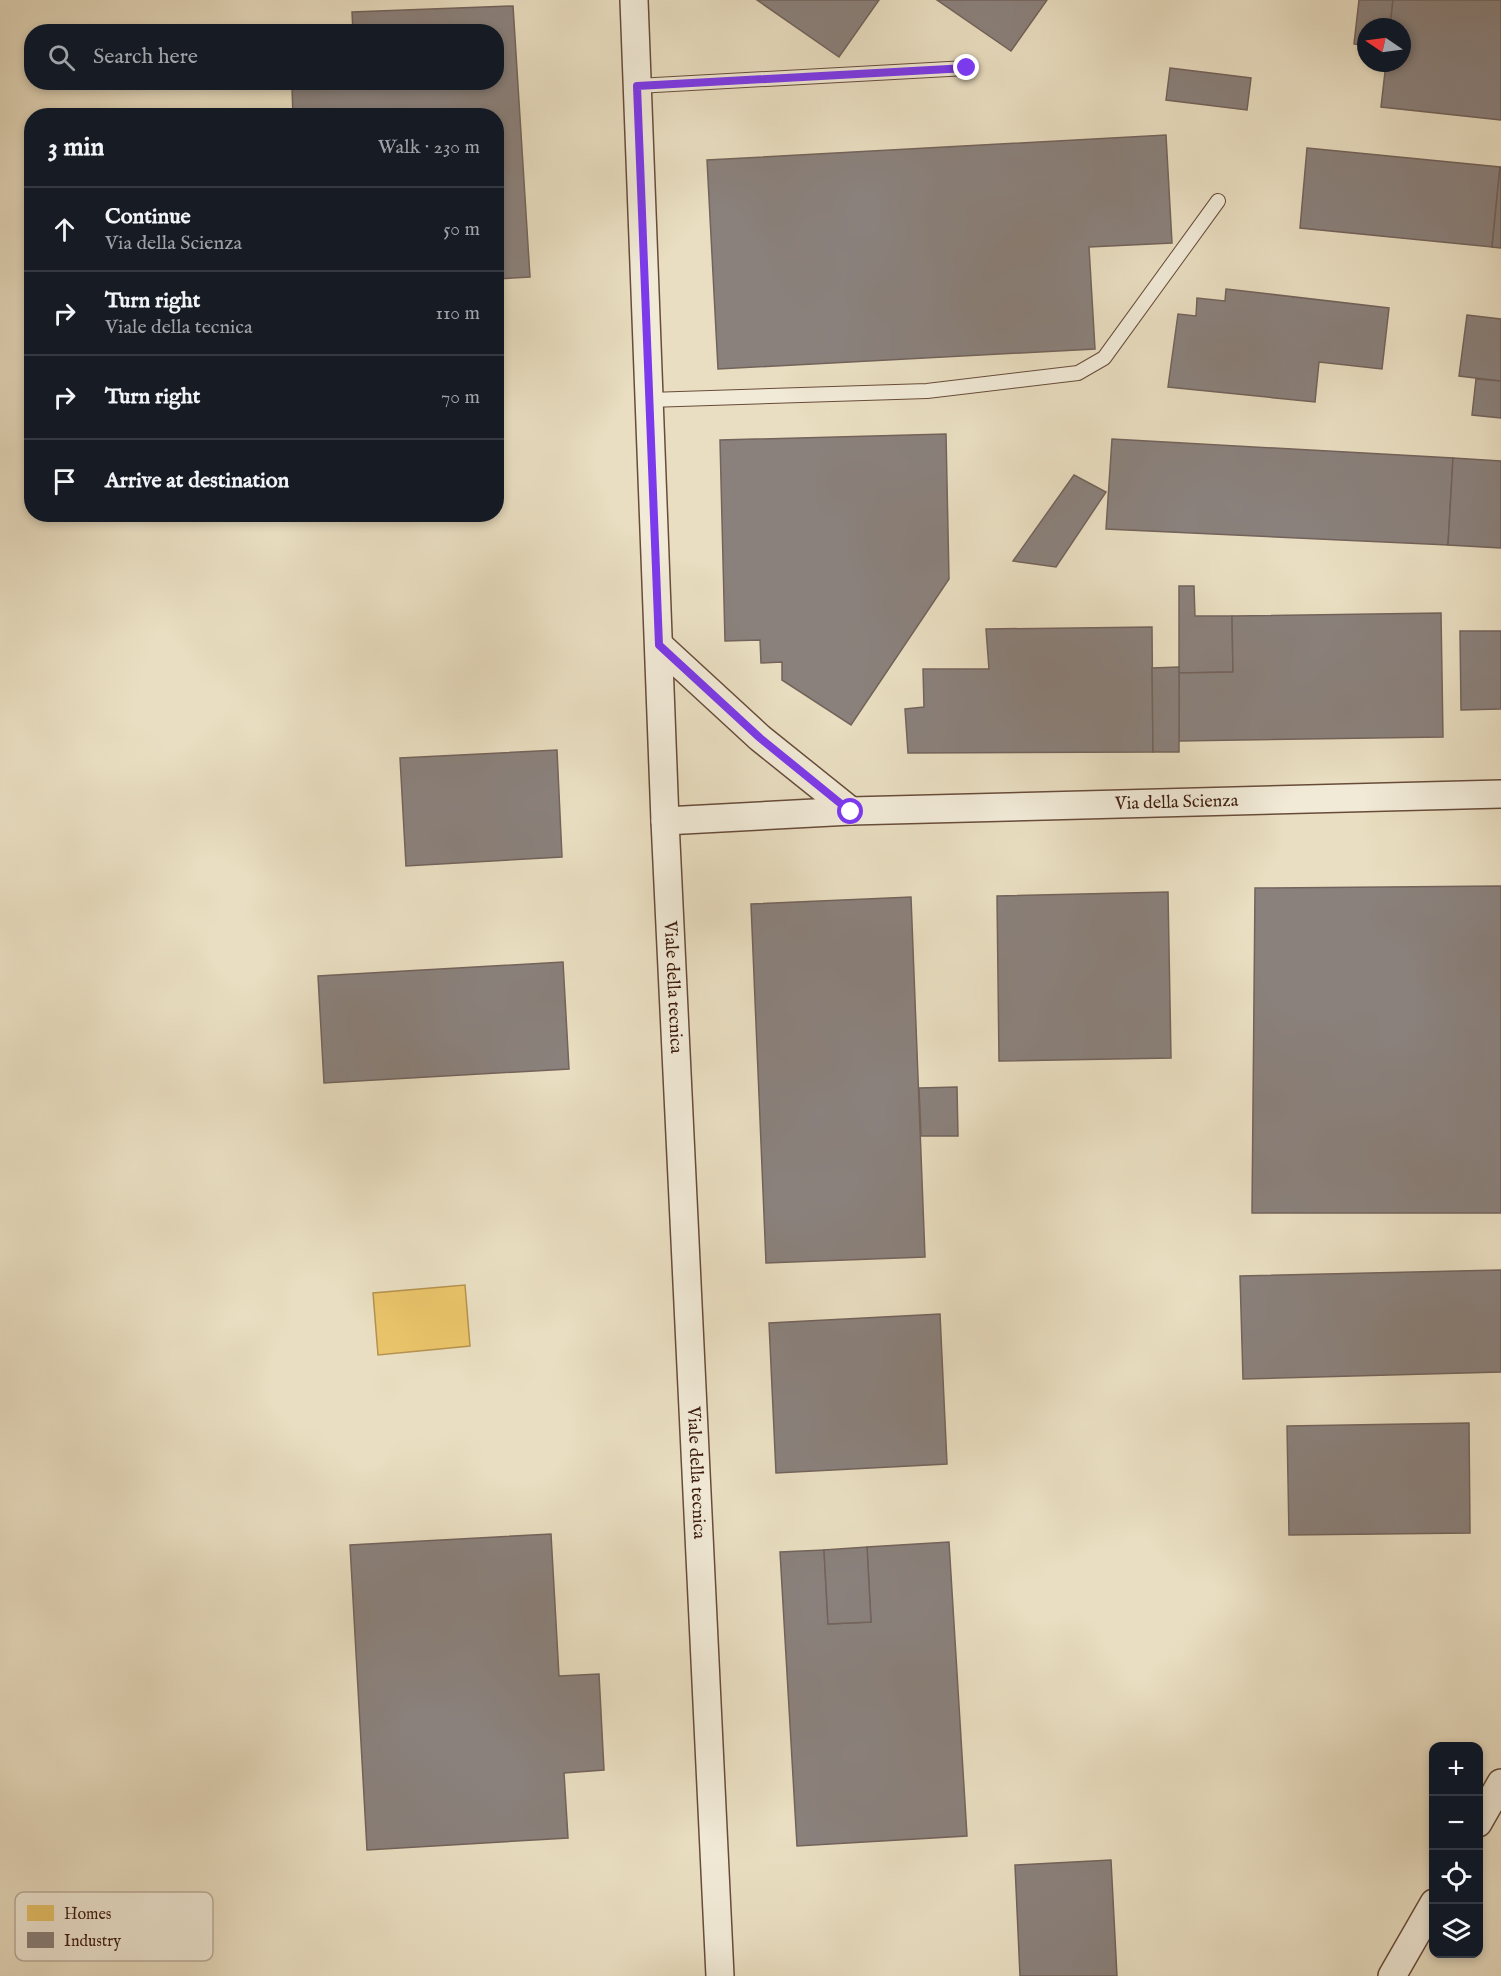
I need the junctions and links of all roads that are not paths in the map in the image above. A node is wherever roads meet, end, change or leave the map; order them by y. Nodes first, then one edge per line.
1 (634, 0) edge
2 (967, 68) dead end
3 (637, 86) junction
4 (1218, 201) dead end
5 (650, 400) junction
6 (659, 645) junction
7 (1501, 794) edge
8 (851, 812) junction
9 (665, 821) junction
10 (1501, 1783) edge
11 (1483, 1816) edge
12 (1433, 1904) edge
13 (720, 1976) edge
14 (1392, 1976) edge

1 - 3 street, Viale della tecnica
2 - 3 lane
3 - 5 street, Viale della tecnica
4 - 5 lane
5 - 6 street, Viale della tecnica
6 - 8 street
6 - 9 street, Viale della tecnica
7 - 8 street, Via della Scienza
8 - 9 street, Via della Scienza
9 - 13 street, Viale della tecnica
10 - 11 street
12 - 14 street

